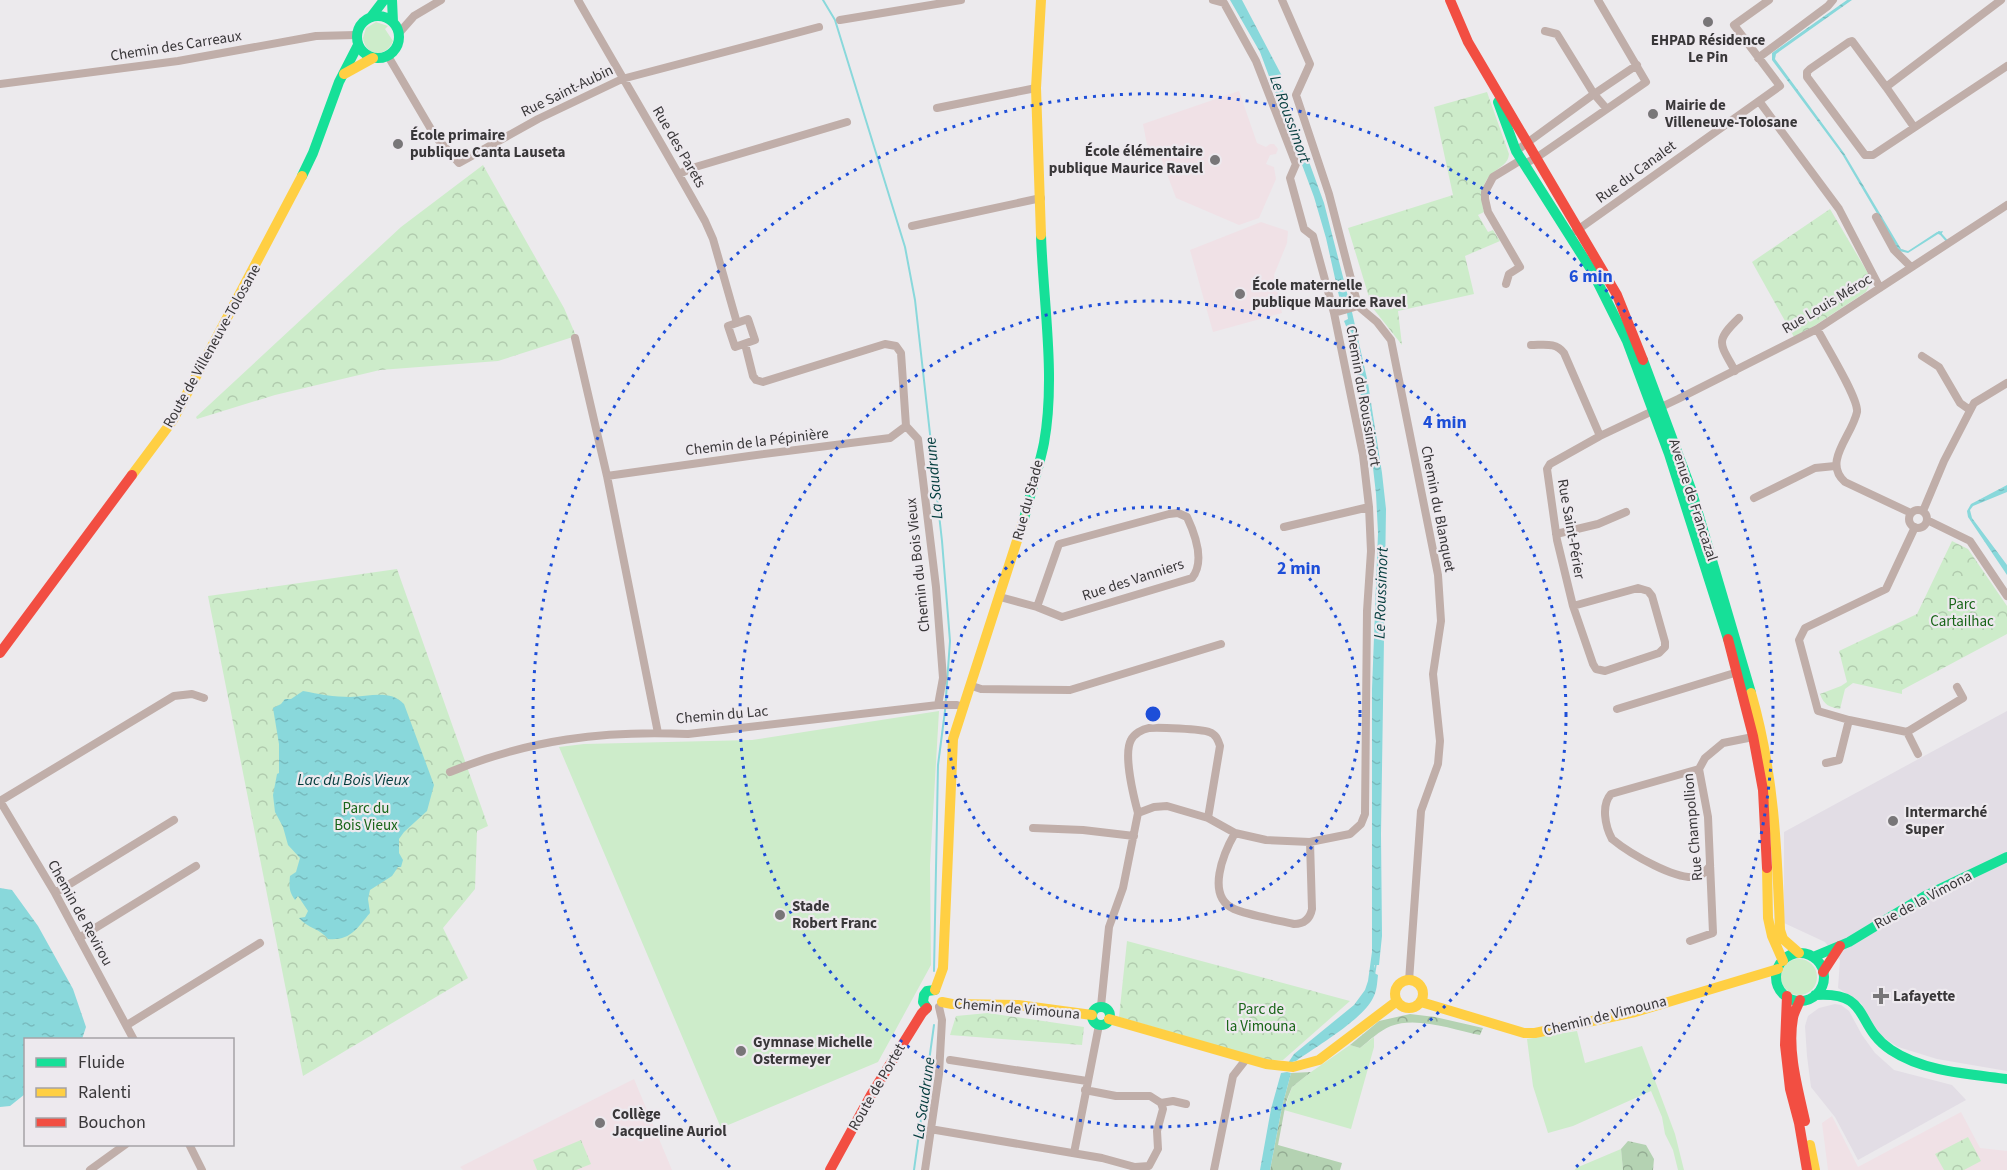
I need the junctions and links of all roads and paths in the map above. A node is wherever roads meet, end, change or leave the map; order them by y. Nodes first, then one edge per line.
1 (384, 0) edge
2 (392, 0) edge
3 (441, 0) edge
4 (578, 0) edge
5 (961, 0) edge
6 (1041, 0) edge
7 (1213, 0) edge
8 (1282, 0) edge
9 (1450, 0) edge
10 (1598, 0) edge
11 (1769, 0) edge
12 (1833, 0) edge
13 (2001, 0) edge
14 (370, 17) junction
15 (840, 20) dead end
16 (393, 22) junction
17 (819, 27) dead end
18 (1545, 31) dead end
19 (399, 33) junction
20 (357, 40) junction
21 (388, 56) junction
22 (373, 58) junction
23 (1758, 58) junction
24 (1637, 65) junction
25 (2007, 66) edge
26 (344, 75) junction
27 (1489, 76) junction
28 (622, 79) junction
29 (0, 84) edge
30 (1886, 87) junction
31 (1036, 88) junction
32 (1594, 94) junction
33 (1759, 101) junction
34 (937, 108) dead end
35 (1606, 108) junction
36 (847, 122) dead end
37 (1914, 127) junction
38 (1527, 143) junction
39 (1520, 158) junction
40 (1536, 158) junction
41 (679, 174) junction
42 (1041, 198) junction
43 (2007, 205) edge
44 (1876, 217) dead end
45 (912, 226) dead end
46 (1574, 233) junction
47 (1911, 267) junction
48 (1506, 284) dead end
49 (1880, 288) junction
50 (1358, 306) junction
51 (1335, 313) junction
52 (1738, 318) dead end
53 (736, 320) junction
54 (1817, 329) junction
55 (575, 338) dead end
56 (745, 344) junction
57 (1531, 345) dead end
58 (1923, 356) dead end
59 (1735, 371) junction
60 (2007, 383) edge
61 (1658, 409) junction
62 (1970, 410) junction
63 (906, 426) junction
64 (1600, 436) junction
65 (1835, 466) junction
66 (608, 476) junction
67 (1754, 498) dead end
68 (1369, 507) junction
69 (1923, 511) junction
70 (1626, 512) dead end
71 (1911, 513) junction
72 (1927, 520) junction
73 (1284, 527) dead end
74 (1915, 527) junction
75 (1556, 534) junction
76 (2007, 596) edge
77 (1000, 597) junction
78 (1573, 606) junction
79 (1037, 607) junction
80 (1221, 644) dead end
81 (0, 653) edge
82 (1742, 671) junction
83 (972, 686) junction
84 (1957, 687) dead end
85 (204, 698) dead end
86 (940, 705) junction
87 (960, 706) junction
88 (1617, 709) dead end
89 (1849, 720) junction
90 (1907, 732) junction
91 (658, 733) junction
92 (1758, 736) junction
93 (1918, 754) dead end
94 (1826, 762) dead end
95 (1699, 769) junction
96 (450, 772) dead end
97 (0, 801) edge
98 (1138, 813) junction
99 (1208, 818) junction
100 (174, 820) dead end
101 (1033, 828) dead end
102 (1235, 833) junction
103 (1134, 836) junction
104 (1310, 842) junction
105 (2007, 857) edge
106 (196, 866) dead end
107 (1710, 866) junction
108 (55, 893) junction
109 (79, 938) junction
110 (1690, 941) dead end
111 (260, 943) dead end
112 (1840, 945) junction
113 (1799, 953) junction
114 (1813, 957) junction
115 (1780, 965) junction
116 (1754, 976) junction
117 (1823, 977) junction
118 (1409, 981) junction
119 (1777, 983) junction
120 (935, 990) junction
121 (1832, 992) junction
122 (1815, 995) junction
123 (1787, 996) junction
124 (1800, 1000) junction
125 (1397, 1001) junction
126 (1421, 1002) junction
127 (940, 1004) junction
128 (1101, 1006) junction
129 (927, 1008) junction
130 (1092, 1015) junction
131 (1104, 1022) junction
132 (127, 1025) junction
133 (134, 1038) edge
134 (1247, 1058) junction
135 (950, 1060) dead end
136 (2007, 1079) edge
137 (1087, 1081) junction
138 (1085, 1090) junction
139 (1161, 1103) junction
140 (1186, 1104) dead end
141 (930, 1130) junction
142 (123, 1146) edge
143 (190, 1146) edge
144 (1074, 1153) junction
145 (90, 1170) edge
146 (202, 1170) edge
147 (830, 1170) edge
148 (925, 1170) edge
149 (1214, 1170) edge
150 (1807, 1170) edge
151 (1815, 1170) edge

1 - 14 street
2 - 16 street
3 - 19 street
4 - 28 street, Rue des Parets
5 - 15 street
6 - 31 street, Rue du Stade
7 - 51 street, Chemin du Roussimort
8 - 50 street
9 - 27 street, Avenue de Francazal
10 - 24 street
11 - 23 street, Rue du Canalet
12 - 23 street
13 - 30 street
14 - 16 street
14 - 20 street
16 - 19 street
17 - 28 street, Rue Saint-Aubin
18 - 32 street
19 - 21 street
20 - 22 street
20 - 26 street, Route de Villeneuve-Tolosane
20 - 29 street, Chemin des Carreaux
21 - 22 street
21 - 28 street, Rue Saint-Aubin
22 - 26 street
23 - 33 street, Rue du Canalet
24 - 32 street
24 - 35 street
25 - 37 street
26 - 81 street, Route de Villeneuve-Tolosane
27 - 38 street, Avenue de Francazal
27 - 39 street, Avenue de Francazal
28 - 41 street, Rue des Parets
30 - 37 street
30 - 37 street
31 - 34 street
31 - 42 street, Rue du Stade
32 - 35 street
32 - 38 street
33 - 46 street, Rue du Canalet
33 - 49 street
35 - 40 street
36 - 41 street
38 - 39 street
38 - 40 street, Avenue de Francazal
39 - 40 street
39 - 46 street, Avenue de Francazal
39 - 48 street
40 - 46 street, Avenue de Francazal
41 - 53 street, Rue des Parets
42 - 45 street
42 - 77 street, Rue du Stade
43 - 47 street, Rue Louis Méroc
44 - 47 street
46 - 61 street, Avenue de Francazal
47 - 49 street, Rue Louis Méroc
49 - 54 street, Rue Louis Méroc
50 - 51 street
50 - 118 street, Chemin du Blanquet
51 - 68 street, Chemin du Roussimort
52 - 59 street
53 - 56 street
53 - 56 street
54 - 59 street, Rue Louis Méroc
54 - 65 street
55 - 66 street
56 - 63 street
57 - 64 street
58 - 62 street
59 - 61 street, Rue Louis Méroc
60 - 62 street
61 - 64 street, Rue Saint-Périer
61 - 82 street, Avenue de Francazal
62 - 69 street
63 - 66 street, Chemin de la Pépinière
63 - 86 street, Chemin du Bois Vieux
64 - 75 street, Rue Saint-Périer
65 - 67 street
65 - 71 street
66 - 91 street
68 - 73 street
68 - 104 street, Chemin du Roussimort
69 - 71 street
69 - 72 street
70 - 75 street
71 - 74 street
72 - 74 street
72 - 76 street
74 - 89 street
75 - 78 street, Rue Saint-Périer
77 - 79 street, Rue des Vanniers
77 - 83 street, Rue du Stade
78 - 78 street, Rue Saint-Périer
79 - 79 street, Rue des Vanniers
80 - 83 street
82 - 88 street
82 - 92 street, Avenue de Francazal
83 - 87 street, Rue du Stade
84 - 90 street
85 - 97 street
86 - 87 street, Chemin du Lac
86 - 91 street, Chemin du Lac
87 - 120 street, Rue du Stade
89 - 90 street
89 - 94 street
90 - 93 street
91 - 96 street, Chemin du Lac
92 - 95 street, Rue Champollion
92 - 113 street, Avenue de Francazal
92 - 115 street, Avenue de Francazal
95 - 107 street, Rue Champollion
95 - 107 street
97 - 108 street, Chemin de Revirou
98 - 99 street
98 - 99 street
98 - 103 street
99 - 102 street
100 - 108 street
101 - 103 street
102 - 104 street
102 - 104 street
103 - 128 street
105 - 112 street, Rue de la Vimona
106 - 109 street
107 - 110 street, Rue Champollion
108 - 109 street, Chemin de Revirou
109 - 132 street, Chemin de Revirou
111 - 132 street
112 - 114 street, Rue de la Vimona
112 - 117 street, Rue de la Vimona
113 - 114 street
113 - 115 street
114 - 117 street
115 - 116 street, Chemin de Vimouna
115 - 119 street
116 - 119 street
116 - 126 street, Chemin de Vimouna
117 - 121 street
117 - 122 street
118 - 125 street
118 - 126 street
119 - 123 street
120 - 127 street
120 - 129 street
121 - 122 street
121 - 136 street
122 - 124 street
123 - 124 street
123 - 150 street
124 - 151 street
125 - 126 street
125 - 134 street
127 - 129 street
127 - 130 street, Chemin de Vimouna
127 - 141 street
128 - 130 street
128 - 131 street
129 - 147 street, Route de Portet
130 - 131 street
131 - 134 street
131 - 137 street
132 - 133 street, Chemin de Revirou
134 - 149 street
135 - 137 street
137 - 138 street
138 - 139 street
138 - 144 street
139 - 140 street
139 - 144 street
141 - 144 street
141 - 148 street
142 - 145 street
143 - 146 street

